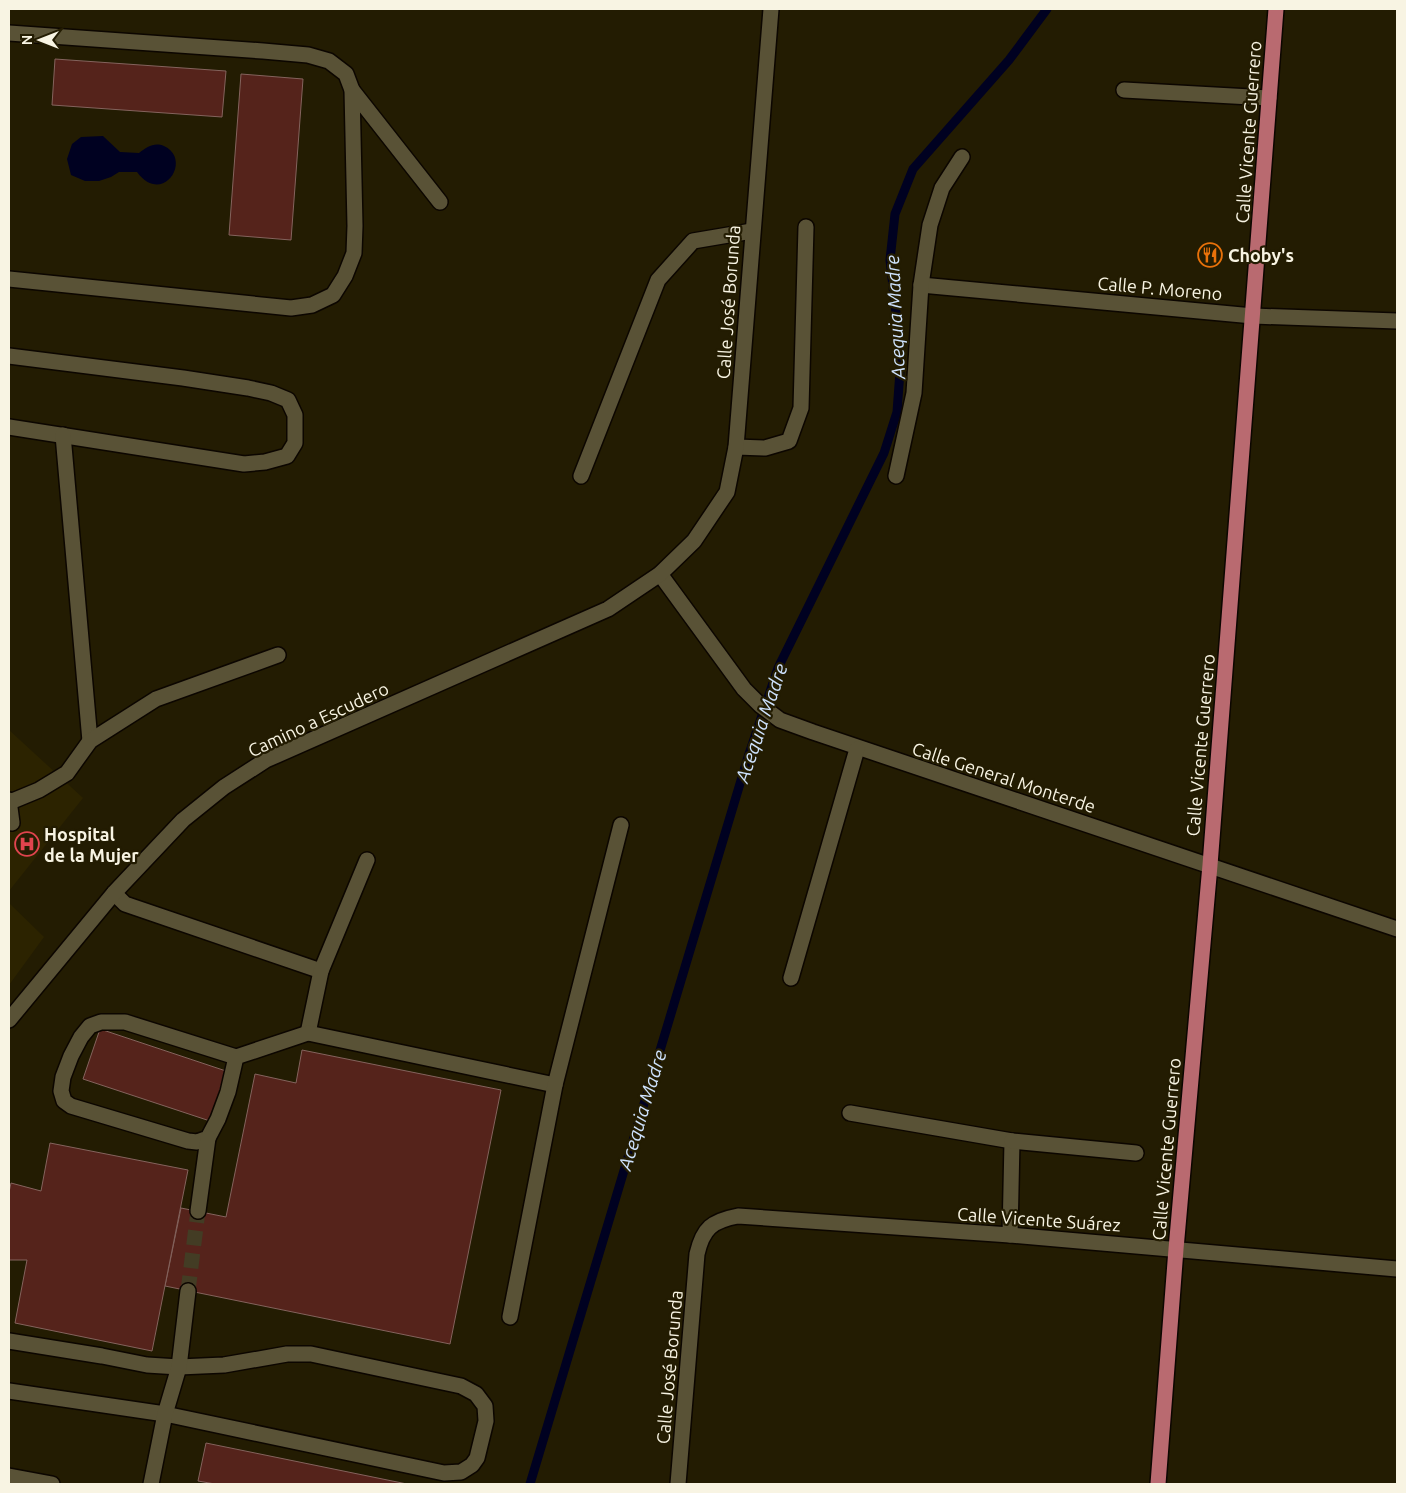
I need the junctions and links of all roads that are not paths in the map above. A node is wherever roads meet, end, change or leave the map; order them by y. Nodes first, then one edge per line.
1 (771, 9) edge
2 (1276, 9) edge
3 (9, 34) edge
4 (352, 90) junction
5 (1124, 90) dead end
6 (1269, 98) junction
7 (962, 157) dead end
8 (440, 202) dead end
9 (806, 227) dead end
10 (752, 231) junction
11 (9, 279) edge
12 (921, 285) junction
13 (1253, 316) junction
14 (1397, 321) edge
15 (9, 356) edge
16 (9, 427) edge
17 (63, 435) junction
18 (736, 447) junction
19 (581, 476) dead end
20 (896, 476) dead end
21 (660, 574) junction
22 (278, 655) dead end
23 (90, 741) junction
24 (857, 748) junction
25 (9, 801) edge
26 (12, 823) dead end
27 (621, 826) dead end
28 (367, 860) dead end
29 (1210, 865) junction
30 (114, 893) junction
31 (1397, 929) edge
32 (321, 971) junction
33 (791, 978) dead end
34 (9, 1020) edge
35 (308, 1033) junction
36 (236, 1057) junction
37 (555, 1085) junction
38 (850, 1113) dead end
39 (208, 1138) junction
40 (1012, 1141) junction
41 (1136, 1153) dead end
42 (198, 1211) tunnel mouth
43 (1010, 1235) junction
44 (1176, 1248) junction
45 (697, 1254) joint
46 (1397, 1269) edge
47 (188, 1291) tunnel mouth
48 (510, 1317) dead end
49 (9, 1341) edge
50 (179, 1367) junction
51 (9, 1391) edge
52 (165, 1414) junction
53 (9, 1476) edge
54 (52, 1484) edge
55 (151, 1484) edge
56 (678, 1484) edge
57 (1158, 1484) edge

1 - 10 street, Calle José Borunda
2 - 6 main road, Calle Vicente Guerrero
3 - 4 street
4 - 8 street
4 - 11 street
5 - 6 street
6 - 13 main road, Calle Vicente Guerrero
7 - 12 street
9 - 18 street
10 - 18 street, Calle José Borunda
10 - 19 street
12 - 13 street, Calle P. Moreno
12 - 20 street
13 - 14 street, Calle P. Moreno
13 - 29 main road, Calle Vicente Guerrero
15 - 17 street
16 - 17 street
17 - 23 street
18 - 21 street, Calle José Borunda
21 - 24 street, Calle General Monterde
21 - 30 street, Camino a Escudero
22 - 23 street
23 - 25 street
24 - 29 street, Calle General Monterde
24 - 33 street
25 - 26 street
27 - 37 street
28 - 32 street
29 - 31 street, Calle General Monterde
29 - 44 main road, Calle Vicente Guerrero
30 - 32 street
30 - 34 street, Camino a Escudero
32 - 35 street
35 - 36 street
35 - 37 street
36 - 39 street
36 - 39 street
37 - 48 street
38 - 40 street
39 - 42 street
40 - 41 street
40 - 43 street
43 - 44 street, Calle Vicente Suárez
43 - 45 street, Calle Vicente Suárez
44 - 46 street, Calle Vicente Suárez
44 - 57 main road, Calle Vicente Guerrero
45 - 56 street, Calle José Borunda
47 - 50 street
49 - 50 street
50 - 52 street
50 - 52 street
51 - 52 street
52 - 55 street
53 - 54 street

